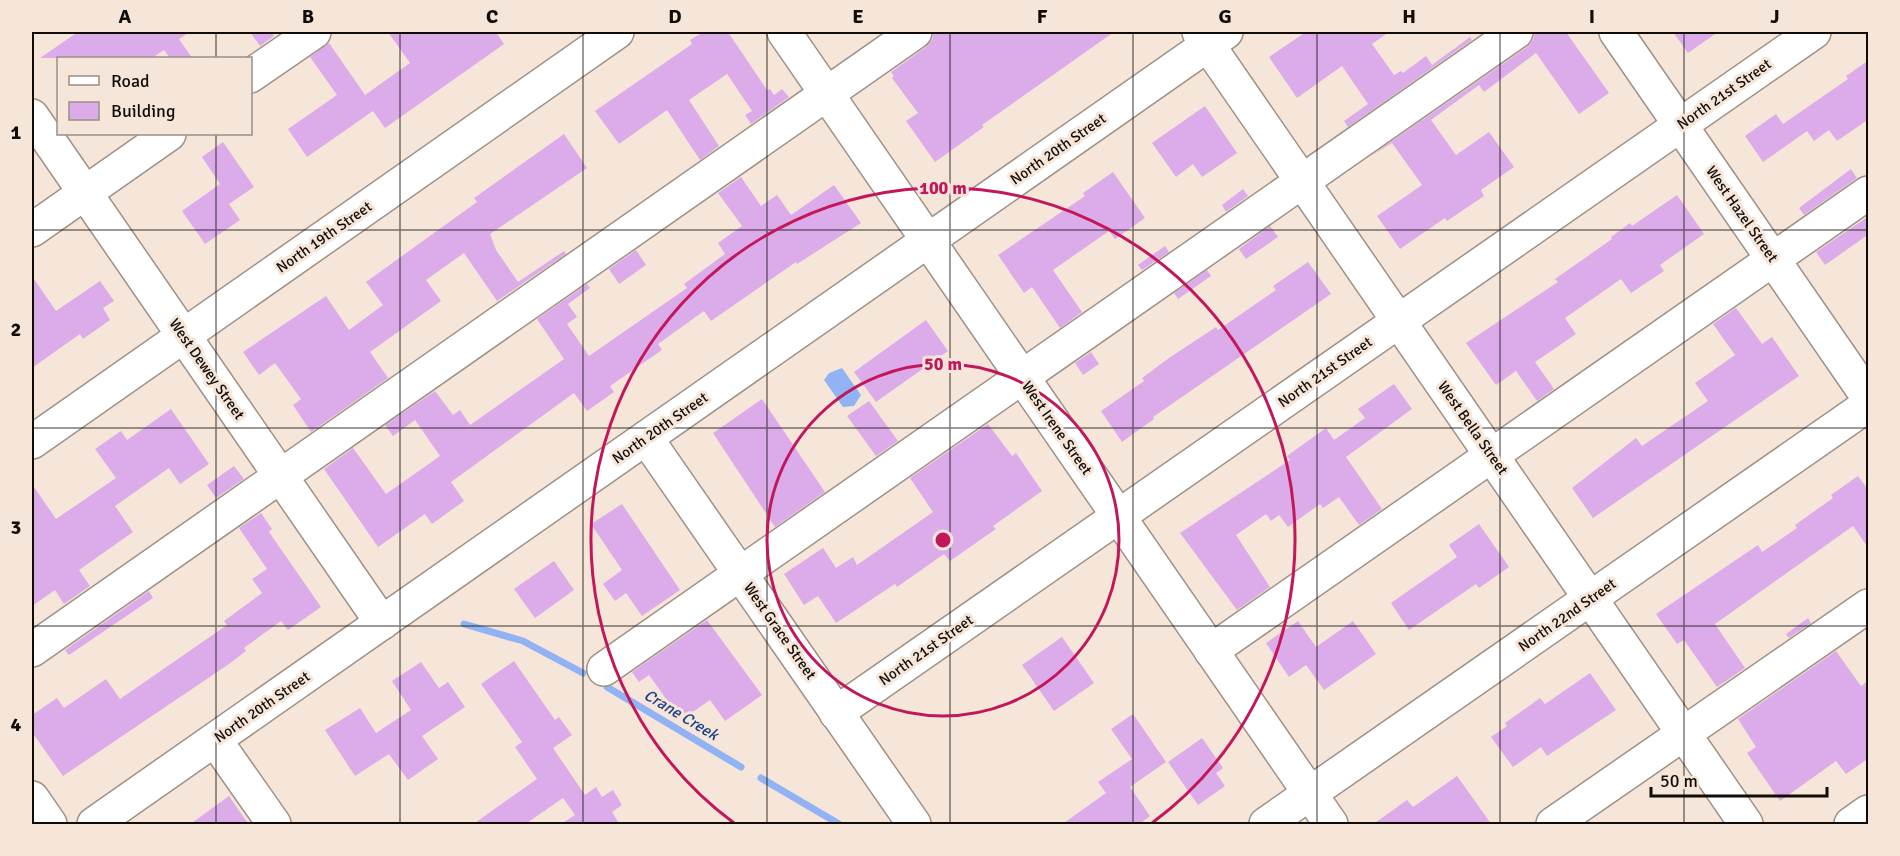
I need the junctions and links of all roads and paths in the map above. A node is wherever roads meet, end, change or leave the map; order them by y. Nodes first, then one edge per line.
1 (314, 32) edge
2 (617, 32) edge
3 (784, 32) edge
4 (915, 32) edge
5 (1516, 32) edge
6 (1616, 32) edge
7 (1814, 32) edge
8 (1211, 36) edge
9 (252, 75) edge
10 (826, 93) junction
11 (32, 116) edge
12 (1680, 125) junction
13 (168, 135) edge
14 (1302, 181) junction
15 (85, 193) junction
16 (1869, 193) edge
17 (32, 230) edge
18 (928, 240) junction
19 (1774, 260) junction
20 (1399, 321) junction
21 (183, 336) junction
22 (1022, 377) junction
23 (1869, 398) edge
24 (1869, 405) edge
25 (646, 438) junction
26 (32, 442) edge
27 (1493, 457) junction
28 (280, 476) junction
29 (1118, 516) junction
30 (740, 574) junction
31 (1590, 598) junction
32 (1869, 606) edge
33 (382, 623) junction
34 (32, 650) edge
35 (1211, 651) junction
36 (604, 669) dead end
37 (836, 713) junction
38 (1684, 734) junction
39 (215, 740) junction
40 (1309, 794) junction
41 (32, 798) edge
42 (1869, 812) edge
43 (50, 825) edge
44 (94, 825) edge
45 (274, 825) edge
46 (914, 825) edge
47 (1266, 825) edge
48 (1331, 825) edge
49 (1553, 825) edge
50 (1746, 825) edge
51 (1851, 825) edge

1 - 9 street
2 - 21 street, North 19th Street
3 - 10 street, West Irene Street
4 - 10 street
5 - 14 street
6 - 12 street, West Hazel Street
7 - 12 street, North 21st Street
8 - 14 street, West Bella Street
8 - 18 street, North 20th Street
10 - 18 street, West Irene Street
10 - 28 street
11 - 15 street, West Dewey Street
12 - 19 street, West Hazel Street
12 - 20 street, North 21st Street
13 - 15 street
14 - 20 street, West Bella Street
14 - 22 street
15 - 17 street
15 - 21 street, West Dewey Street
16 - 19 street
18 - 22 street, West Irene Street
18 - 25 street, North 20th Street
19 - 23 street, West Hazel Street
19 - 27 street
20 - 27 street, West Bella Street
20 - 29 street, North 21st Street
21 - 26 street, North 19th Street
21 - 28 street, West Dewey Street
22 - 29 street, West Irene Street
22 - 30 street
24 - 31 street, North 22nd Street
25 - 30 street, West Grace Street
25 - 33 street, North 20th Street
27 - 31 street, West Bella Street
27 - 35 street
28 - 33 street, West Dewey Street
28 - 34 street
29 - 35 street, West Irene Street
29 - 37 street, North 21st Street
30 - 36 street
30 - 37 street, West Grace Street
31 - 38 street, West Bella Street
31 - 40 street, North 22nd Street
32 - 38 street
33 - 39 street, North 20th Street
35 - 40 street, West Irene Street
37 - 46 street, West Grace Street
38 - 49 street
38 - 50 street, West Bella Street
39 - 44 street, North 20th Street
39 - 45 street
40 - 47 street, North 22nd Street
40 - 48 street, West Irene Street
41 - 43 street
42 - 51 street

